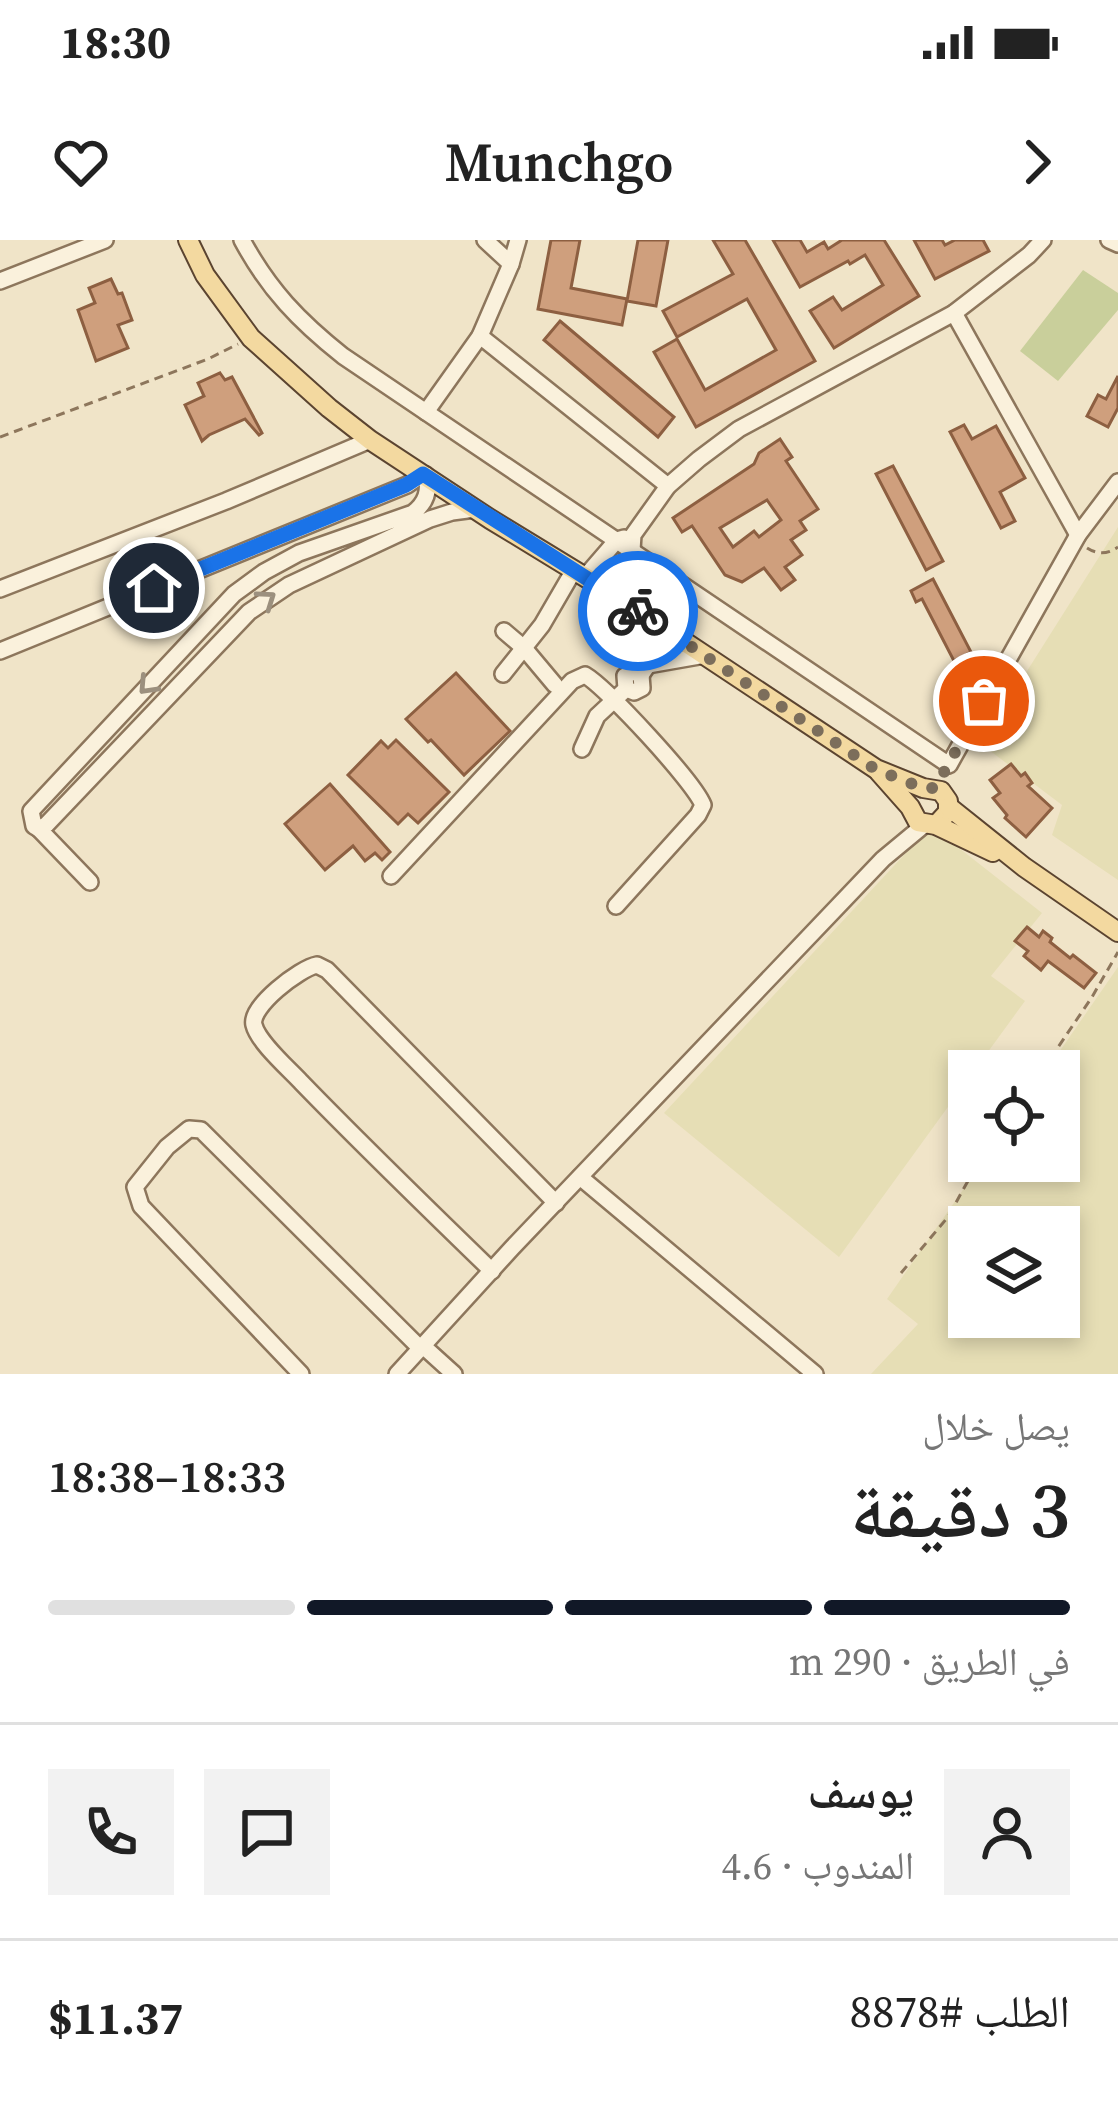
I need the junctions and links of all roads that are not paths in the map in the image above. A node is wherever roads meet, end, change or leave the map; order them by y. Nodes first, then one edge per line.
1 (105, 240) edge
2 (188, 240) edge
3 (242, 240) edge
4 (485, 240) edge
5 (518, 240) edge
6 (1043, 240) edge
7 (1109, 240) edge
8 (1118, 244) edge
9 (511, 264) junction
10 (0, 281) edge
11 (954, 313) junction
12 (480, 336) junction
13 (426, 412) junction
14 (370, 440) junction
15 (424, 475) junction
16 (1118, 482) edge
17 (668, 486) junction
18 (475, 509) junction
19 (405, 525) junction
20 (1078, 535) junction
21 (628, 542) junction
22 (579, 574) junction
23 (0, 589) edge
24 (608, 592) junction
25 (639, 612) junction
26 (504, 631) dead end
27 (524, 648) junction
28 (0, 651) edge
29 (705, 656) junction
30 (644, 670) junction
31 (503, 674) dead end
32 (555, 685) dead end
33 (620, 694) junction
34 (582, 749) dead end
35 (949, 765) junction
36 (875, 769) junction
37 (929, 788) junction
38 (949, 806) junction
39 (920, 817) junction
40 (1024, 867) junction
41 (391, 876) dead end
42 (90, 882) dead end
43 (616, 906) dead end
44 (1118, 932) edge
45 (580, 1177) junction
46 (556, 1203) junction
47 (492, 1270) junction
48 (422, 1347) junction
49 (302, 1374) edge
50 (397, 1374) edge
51 (454, 1374) edge
52 (815, 1374) edge

1 - 10 street
2 - 14 main road
3 - 13 street
4 - 9 street
5 - 9 street
6 - 11 street
7 - 8 street
9 - 12 street
11 - 17 street
11 - 20 street
12 - 13 street
12 - 17 street
13 - 21 street
14 - 15 main road
14 - 23 street
15 - 18 main road
15 - 19 street
15 - 28 street
16 - 20 street
17 - 21 street
18 - 19 street
18 - 22 main road
19 - 42 street
20 - 35 street
21 - 22 street
21 - 24 street
21 - 35 street
22 - 24 main road
22 - 27 street
24 - 25 main road
25 - 29 main road
25 - 30 street
26 - 27 street
27 - 31 street
27 - 32 street
29 - 30 street
29 - 36 main road
30 - 33 street
33 - 34 street
33 - 41 street
33 - 43 street
35 - 37 street
36 - 37 main road
36 - 39 main road
37 - 38 main road
37 - 39 main road
38 - 39 main road
38 - 40 main road
39 - 40 main road
39 - 45 street
40 - 44 main road
45 - 46 street
45 - 52 street
46 - 47 street
46 - 47 street
47 - 48 street
48 - 49 street
48 - 50 street
48 - 51 street

